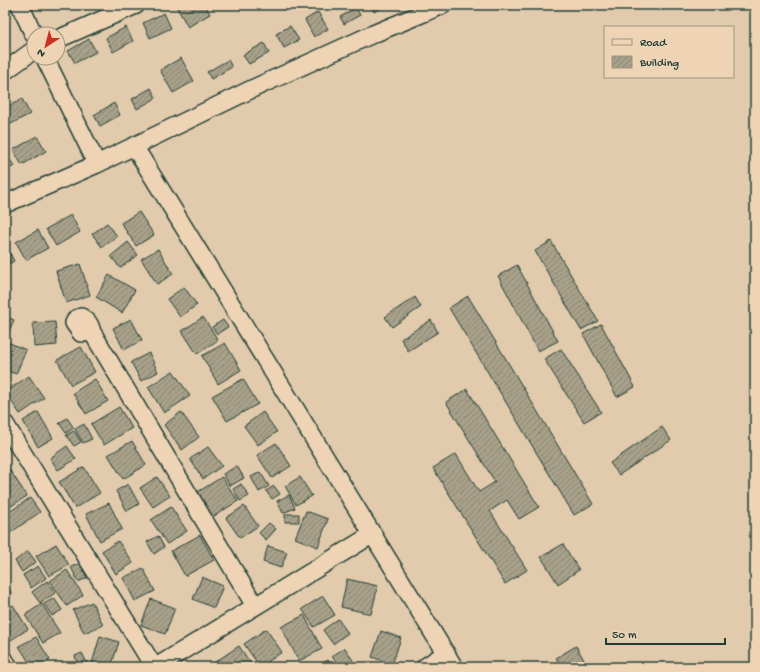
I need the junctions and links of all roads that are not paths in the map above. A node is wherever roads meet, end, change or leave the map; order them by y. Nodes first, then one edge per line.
1 (20, 5) edge
2 (136, 5) edge
3 (443, 5) edge
4 (30, 26) edge
5 (66, 36) edge
6 (26, 56) edge
7 (49, 66) edge
8 (5, 70) edge
9 (134, 146) junction
10 (97, 164) junction
11 (5, 204) edge
12 (92, 332) dead end
13 (5, 424) edge
14 (373, 534) junction
15 (255, 606) junction
16 (450, 660) edge
17 (5, 661) edge
18 (9, 667) edge
19 (155, 667) edge
20 (425, 667) edge

1 - 4 street
2 - 5 street
3 - 9 street
6 - 8 street
7 - 10 street
9 - 10 street
9 - 14 street
10 - 11 street
12 - 15 street
13 - 19 street
14 - 15 street
14 - 16 street
15 - 19 street
16 - 20 street
17 - 18 street

